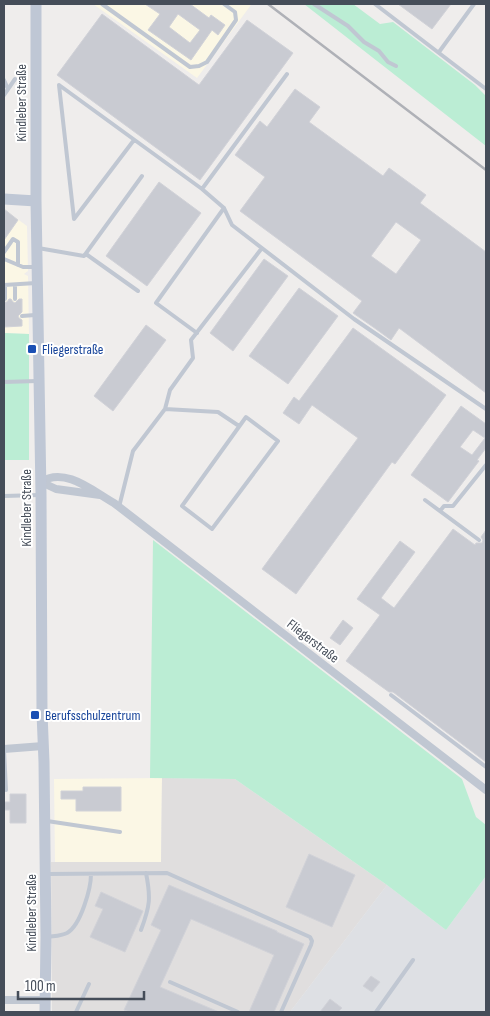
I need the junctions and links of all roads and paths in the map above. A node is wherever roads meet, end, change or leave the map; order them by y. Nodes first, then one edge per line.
1 (36, 4) edge
2 (102, 4) edge
3 (224, 4) edge
4 (314, 4) edge
5 (376, 4) edge
6 (474, 4) edge
7 (439, 52) junction
8 (396, 66) dead end
9 (287, 74) dead end
10 (15, 79) dead end
11 (4, 80) edge
12 (8, 89) junction
13 (486, 89) edge
14 (4, 95) edge
15 (134, 140) junction
16 (142, 176) dead end
17 (202, 189) junction
18 (4, 199) edge
19 (36, 201) junction
20 (224, 208) junction
21 (38, 248) junction
22 (262, 248) junction
23 (4, 252) edge
24 (86, 254) junction
25 (4, 259) edge
26 (18, 265) junction
27 (38, 266) junction
28 (38, 283) junction
29 (15, 284) junction
30 (4, 285) edge
31 (138, 291) dead end
32 (5, 299) dead end
33 (15, 299) dead end
34 (39, 315) junction
35 (22, 316) dead end
36 (197, 333) junction
37 (4, 382) edge
38 (39, 382) junction
39 (165, 409) junction
40 (486, 409) edge
41 (239, 426) junction
42 (486, 465) edge
43 (41, 482) junction
44 (41, 494) junction
45 (100, 495) junction
46 (4, 496) edge
47 (425, 500) dead end
48 (119, 507) junction
49 (440, 511) junction
50 (479, 540) dead end
51 (391, 695) dead end
52 (43, 746) junction
53 (4, 749) edge
54 (486, 767) edge
55 (6, 790) dead end
56 (486, 790) edge
57 (45, 821) junction
58 (120, 832) dead end
59 (146, 873) junction
60 (45, 874) junction
61 (91, 874) junction
62 (141, 930) dead end
63 (46, 937) junction
64 (413, 960) dead end
65 (170, 982) dead end
66 (89, 984) dead end
67 (4, 1000) edge
68 (45, 1006) edge
69 (76, 1012) edge
70 (238, 1012) edge
71 (281, 1012) edge
72 (376, 1012) edge

1 - 19 main road, Kindleber Straße
2 - 3 lane
4 - 8 lane
5 - 7 lane
6 - 7 lane
7 - 13 lane
9 - 17 lane
10 - 12 lane
11 - 12 lane
12 - 14 lane
15 - 15 lane
15 - 17 lane
16 - 24 lane
17 - 20 lane
18 - 19 main road
19 - 21 main road, Kindleber Straße
20 - 22 lane
20 - 36 lane
21 - 24 lane
21 - 27 main road, Kindleber Straße
22 - 36 lane
22 - 40 lane
23 - 26 lane
24 - 31 lane
25 - 26 lane
26 - 27 lane
27 - 28 main road, Kindleber Straße
28 - 29 lane
28 - 34 main road, Kindleber Straße
29 - 30 lane
29 - 33 lane
30 - 32 lane
34 - 35 lane
34 - 38 main road, Kindleber Straße
36 - 39 lane
37 - 38 lane
38 - 43 main road, Kindleber Straße
39 - 41 lane
39 - 48 lane
41 - 41 lane
42 - 49 lane
43 - 44 main road, Kindleber Straße
43 - 45 street, Fliegerstraße
43 - 45 street, Fliegerstraße
44 - 46 lane
44 - 52 main road, Kindleber Straße
45 - 48 street, Fliegerstraße
47 - 49 lane
48 - 56 street, Fliegerstraße
49 - 50 lane
51 - 54 lane
52 - 53 street
52 - 57 main road, Kindleber Straße
53 - 55 lane
57 - 58 lane
57 - 60 main road, Kindleber Straße
59 - 61 lane
59 - 62 lane
59 - 71 lane
60 - 61 lane
60 - 63 main road, Kindleber Straße
61 - 63 lane
63 - 68 main road, Kindleber Straße
64 - 72 lane
65 - 70 lane
66 - 69 lane
67 - 68 street

